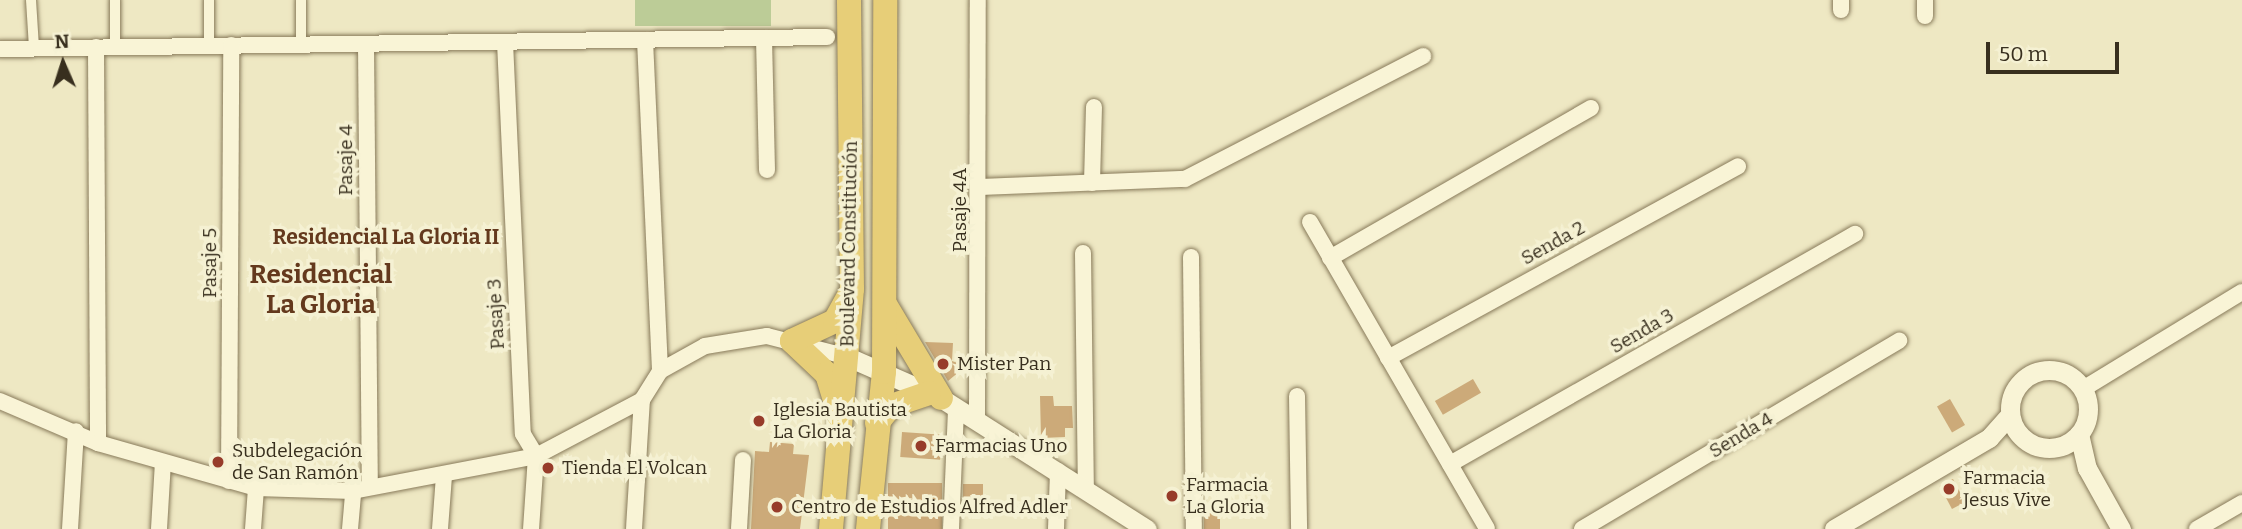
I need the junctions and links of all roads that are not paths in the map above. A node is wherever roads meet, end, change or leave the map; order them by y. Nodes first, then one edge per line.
1 (31, 0) edge
2 (115, 0) edge
3 (209, 0) edge
4 (301, 0) edge
5 (849, 0) edge
6 (885, 0) edge
7 (978, 0) edge
8 (827, 37) dead end
9 (764, 38) junction
10 (645, 40) junction
11 (505, 41) junction
12 (301, 44) junction
13 (366, 44) junction
14 (231, 45) junction
15 (209, 46) junction
16 (96, 47) junction
17 (115, 47) junction
18 (0, 48) edge
19 (34, 48) junction
20 (1423, 56) dead end
21 (1094, 107) dead end
22 (1591, 108) dead end
23 (1738, 166) dead end
24 (767, 170) dead end
25 (1092, 183) junction
26 (982, 187) junction
27 (1310, 222) dead end
28 (1856, 234) dead end
29 (1083, 253) dead end
30 (1191, 257) dead end
31 (1330, 258) junction
32 (852, 289) junction
33 (2242, 292) edge
34 (886, 305) junction
35 (792, 341) junction
36 (1899, 341) dead end
37 (848, 357) junction
38 (1388, 358) junction
39 (660, 371) junction
40 (884, 372) junction
41 (2082, 389) junction
42 (1297, 396) dead end
43 (642, 400) junction
44 (942, 400) junction
45 (0, 401) edge
46 (2010, 415) junction
47 (977, 420) junction
48 (840, 422) junction
49 (877, 423) junction
50 (76, 431) junction
51 (2079, 434) junction
52 (1989, 438) junction
53 (2025, 440) junction
54 (99, 443) junction
55 (2052, 448) junction
56 (536, 456) junction
57 (743, 460) dead end
58 (163, 462) junction
59 (1450, 464) junction
60 (2087, 468) junction
61 (1058, 471) junction
62 (444, 476) junction
63 (229, 481) junction
64 (370, 486) junction
65 (256, 488) junction
66 (1086, 490) junction
67 (353, 491) junction
68 (2242, 503) edge
69 (69, 529) edge
70 (159, 529) edge
71 (253, 529) edge
72 (350, 529) edge
73 (440, 529) edge
74 (531, 529) edge
75 (634, 529) edge
76 (739, 529) edge
77 (831, 529) edge
78 (869, 529) edge
79 (951, 529) edge
80 (1056, 529) edge
81 (1147, 529) edge
82 (1194, 529) edge
83 (1299, 529) edge
84 (1488, 529) edge
85 (1582, 529) edge
86 (1835, 529) edge
87 (2120, 529) edge
88 (2197, 529) edge

1 - 19 street
2 - 17 street
3 - 15 street
4 - 12 street
5 - 32 highway, Boulevard Constitución
6 - 34 highway, Boulevard Constitución
7 - 26 street, Pasaje 4A
8 - 9 street
9 - 10 street
9 - 24 street
10 - 11 street
10 - 39 street
11 - 13 street
11 - 56 street, Pasaje 3
12 - 13 street
12 - 14 street
13 - 64 street, Pasaje 4
14 - 15 street
14 - 63 street, Pasaje 5
15 - 17 street
16 - 17 street
16 - 19 street
16 - 54 street
18 - 19 street
20 - 25 street
21 - 25 street
22 - 31 street
23 - 38 street, Senda 2
25 - 26 street
26 - 47 street, Pasaje 4A
27 - 31 street
28 - 59 street, Senda 3
29 - 66 street
30 - 82 street
31 - 38 street
32 - 35 highway
32 - 37 highway, Boulevard Constitución
33 - 41 street
34 - 40 highway, Boulevard Constitución
34 - 44 highway
35 - 37 street
35 - 39 street
35 - 48 highway
36 - 85 street, Senda 4
37 - 40 street
37 - 48 highway, Boulevard Constitución
38 - 59 street
39 - 43 street
40 - 44 street
40 - 49 highway, Boulevard Constitución
41 - 46 street
41 - 51 street
42 - 83 street
43 - 56 street
43 - 75 street
44 - 47 street
44 - 49 highway
44 - 79 street
45 - 50 street
46 - 52 street
46 - 53 street
47 - 61 street
48 - 77 highway, Boulevard Constitución
49 - 78 highway, Boulevard Constitución
50 - 54 street
50 - 69 street
51 - 55 street
51 - 60 street
52 - 53 street
52 - 86 street
53 - 55 street
54 - 58 street
55 - 60 street
56 - 62 street
56 - 74 street
57 - 76 street
58 - 63 street
58 - 70 street
59 - 84 street
60 - 87 street
61 - 66 street
61 - 80 street
62 - 64 street
62 - 73 street
63 - 65 street
64 - 67 street
65 - 67 street
65 - 71 street
66 - 81 street
67 - 72 street
68 - 88 street

